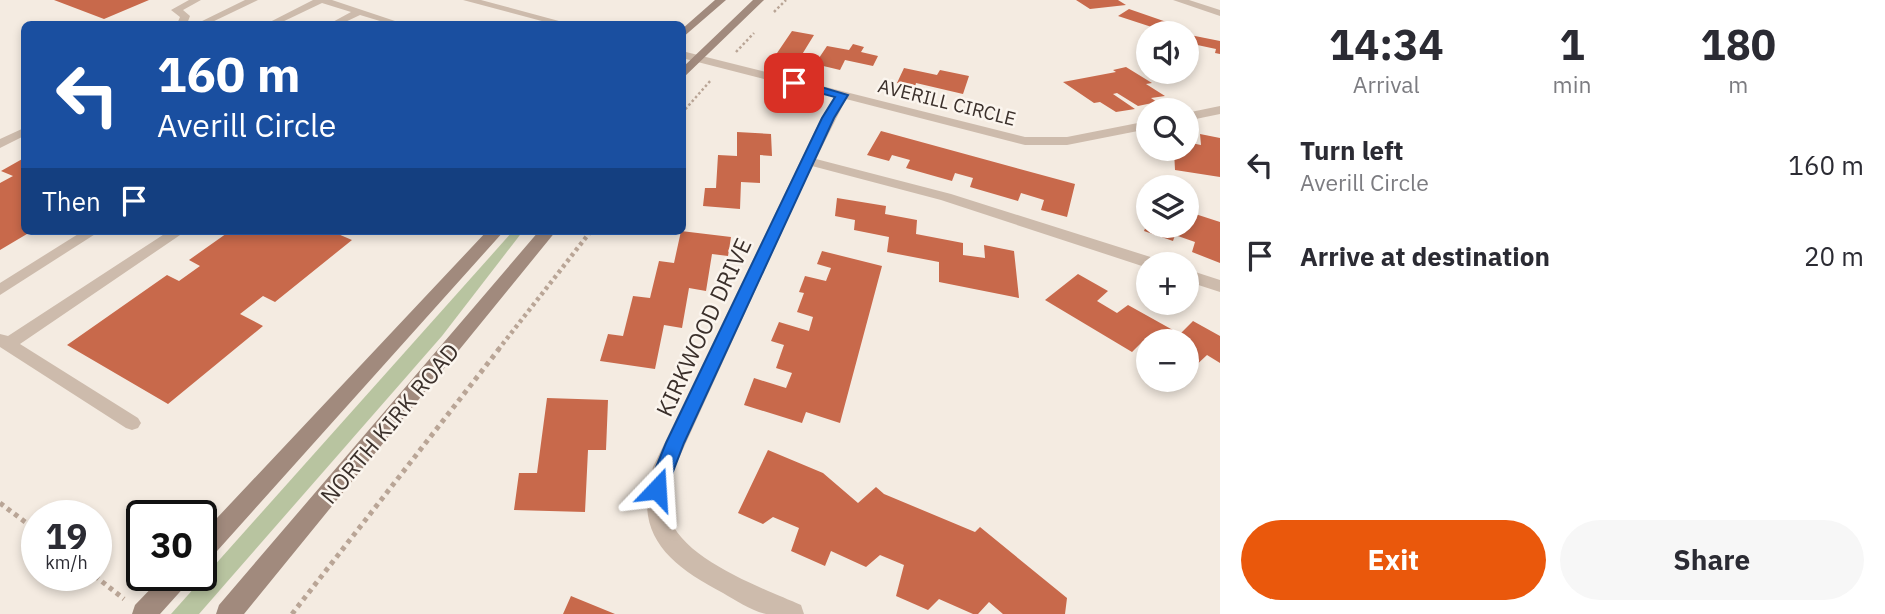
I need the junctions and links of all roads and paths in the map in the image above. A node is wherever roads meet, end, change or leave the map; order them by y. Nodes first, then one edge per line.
1 (196, 0) edge
2 (253, 0) edge
3 (321, 0) edge
4 (468, 0) edge
5 (721, 0) edge
6 (759, 0) edge
7 (1178, 0) edge
8 (359, 12) junction
9 (1220, 13) edge
10 (183, 21) edge
11 (208, 21) edge
12 (277, 21) edge
13 (340, 21) edge
14 (389, 21) edge
15 (552, 21) edge
16 (686, 31) edge
17 (686, 55) edge
18 (698, 58) junction
19 (686, 71) edge
20 (715, 75) dead end
21 (842, 95) junction
22 (686, 108) edge
23 (1220, 110) edge
24 (1199, 114) edge
25 (1136, 127) edge
26 (21, 134) edge
27 (0, 144) edge
28 (809, 160) junction
29 (87, 235) edge
30 (173, 235) edge
31 (492, 235) edge
32 (545, 235) edge
33 (588, 235) edge
34 (1136, 258) edge
35 (1199, 279) edge
36 (1220, 286) edge
37 (0, 290) edge
38 (4, 342) edge
39 (132, 423) dead end
40 (0, 503) edge
41 (21, 519) edge
42 (217, 535) edge
43 (112, 590) edge
44 (165, 591) edge
45 (117, 594) dead end
46 (144, 614) edge
47 (228, 614) edge
48 (292, 614) edge
49 (792, 614) edge

1 - 10 lane
2 - 11 lane
3 - 8 lane
3 - 12 lane
4 - 15 street
5 - 16 main road
6 - 18 main road
7 - 9 street
8 - 13 lane
8 - 14 lane
17 - 18 street, AVERILL CIRCLE
18 - 19 main road
18 - 21 street, AVERILL CIRCLE
20 - 22 path
21 - 25 street, AVERILL CIRCLE
21 - 28 street, KIRKWOOD DRIVE
23 - 24 street
26 - 27 lane
28 - 34 street
28 - 49 street, KIRKWOOD DRIVE
29 - 37 lane
30 - 38 lane
31 - 42 main road, NORTH KIRK ROAD
32 - 47 main road, NORTH KIRK ROAD
33 - 48 path
35 - 36 street
38 - 39 lane
40 - 41 path
43 - 45 path
44 - 46 main road

